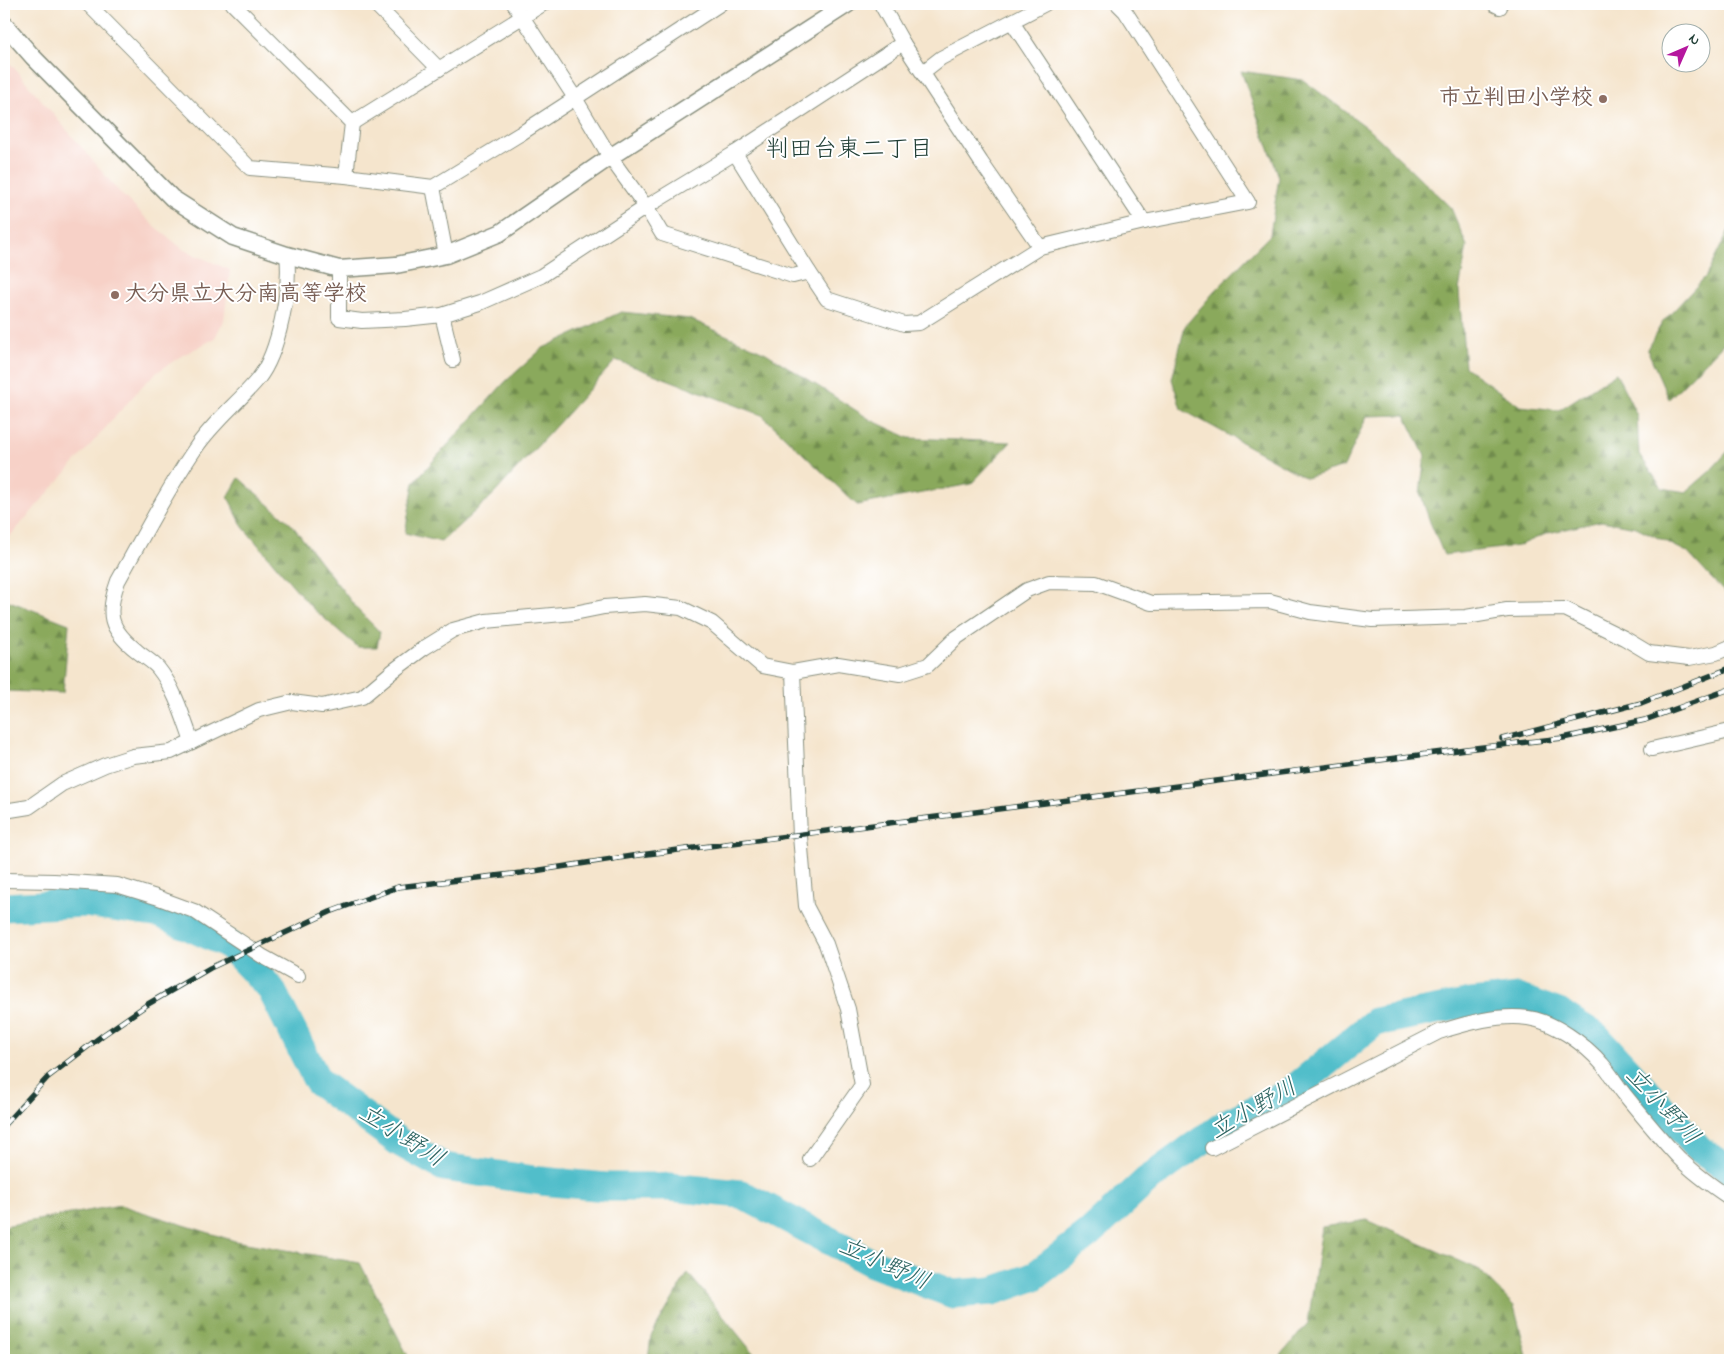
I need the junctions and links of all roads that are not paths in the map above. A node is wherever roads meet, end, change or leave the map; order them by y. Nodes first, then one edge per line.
1 (233, 4) edge
2 (375, 4) edge
3 (514, 4) edge
4 (543, 4) edge
5 (720, 4) edge
6 (848, 4) edge
7 (881, 4) edge
8 (1045, 4) edge
9 (1118, 4) edge
10 (95, 6) edge
11 (524, 16) junction
12 (1012, 22) junction
13 (4, 24) edge
14 (903, 43) junction
15 (439, 69) junction
16 (923, 72) junction
17 (575, 98) junction
18 (352, 124) junction
19 (735, 153) junction
20 (610, 157) junction
21 (346, 176) junction
22 (433, 187) junction
23 (646, 207) junction
24 (1144, 222) junction
25 (1040, 247) junction
26 (287, 255) junction
27 (446, 255) junction
28 (339, 268) junction
29 (809, 272) junction
30 (442, 314) junction
31 (453, 360) dead end
32 (1730, 647) edge
33 (793, 672) junction
34 (1730, 731) edge
35 (192, 742) junction
36 (1652, 749) dead end
37 (4, 811) edge
38 (4, 880) edge
39 (298, 976) dead end
40 (1212, 1148) dead end
41 (810, 1159) dead end
42 (1730, 1198) edge

1 - 18 street
2 - 15 street
3 - 11 street
4 - 11 street
5 - 17 street
6 - 20 street
7 - 14 street
8 - 12 street
9 - 24 street
10 - 21 street
11 - 15 street
11 - 17 street
12 - 16 street
12 - 24 street
13 - 26 street
14 - 16 street
14 - 19 street
15 - 18 street
16 - 25 street
17 - 20 street
17 - 22 street
18 - 21 street
19 - 23 street
19 - 29 street
20 - 23 street
20 - 27 street
21 - 22 street
22 - 27 street
23 - 29 street
23 - 30 street
24 - 25 street
25 - 29 street
26 - 28 street
26 - 35 street
27 - 28 street
28 - 30 street
30 - 31 street
32 - 33 street
33 - 35 street
33 - 41 street
34 - 36 street
35 - 37 street
38 - 39 street
40 - 42 street

